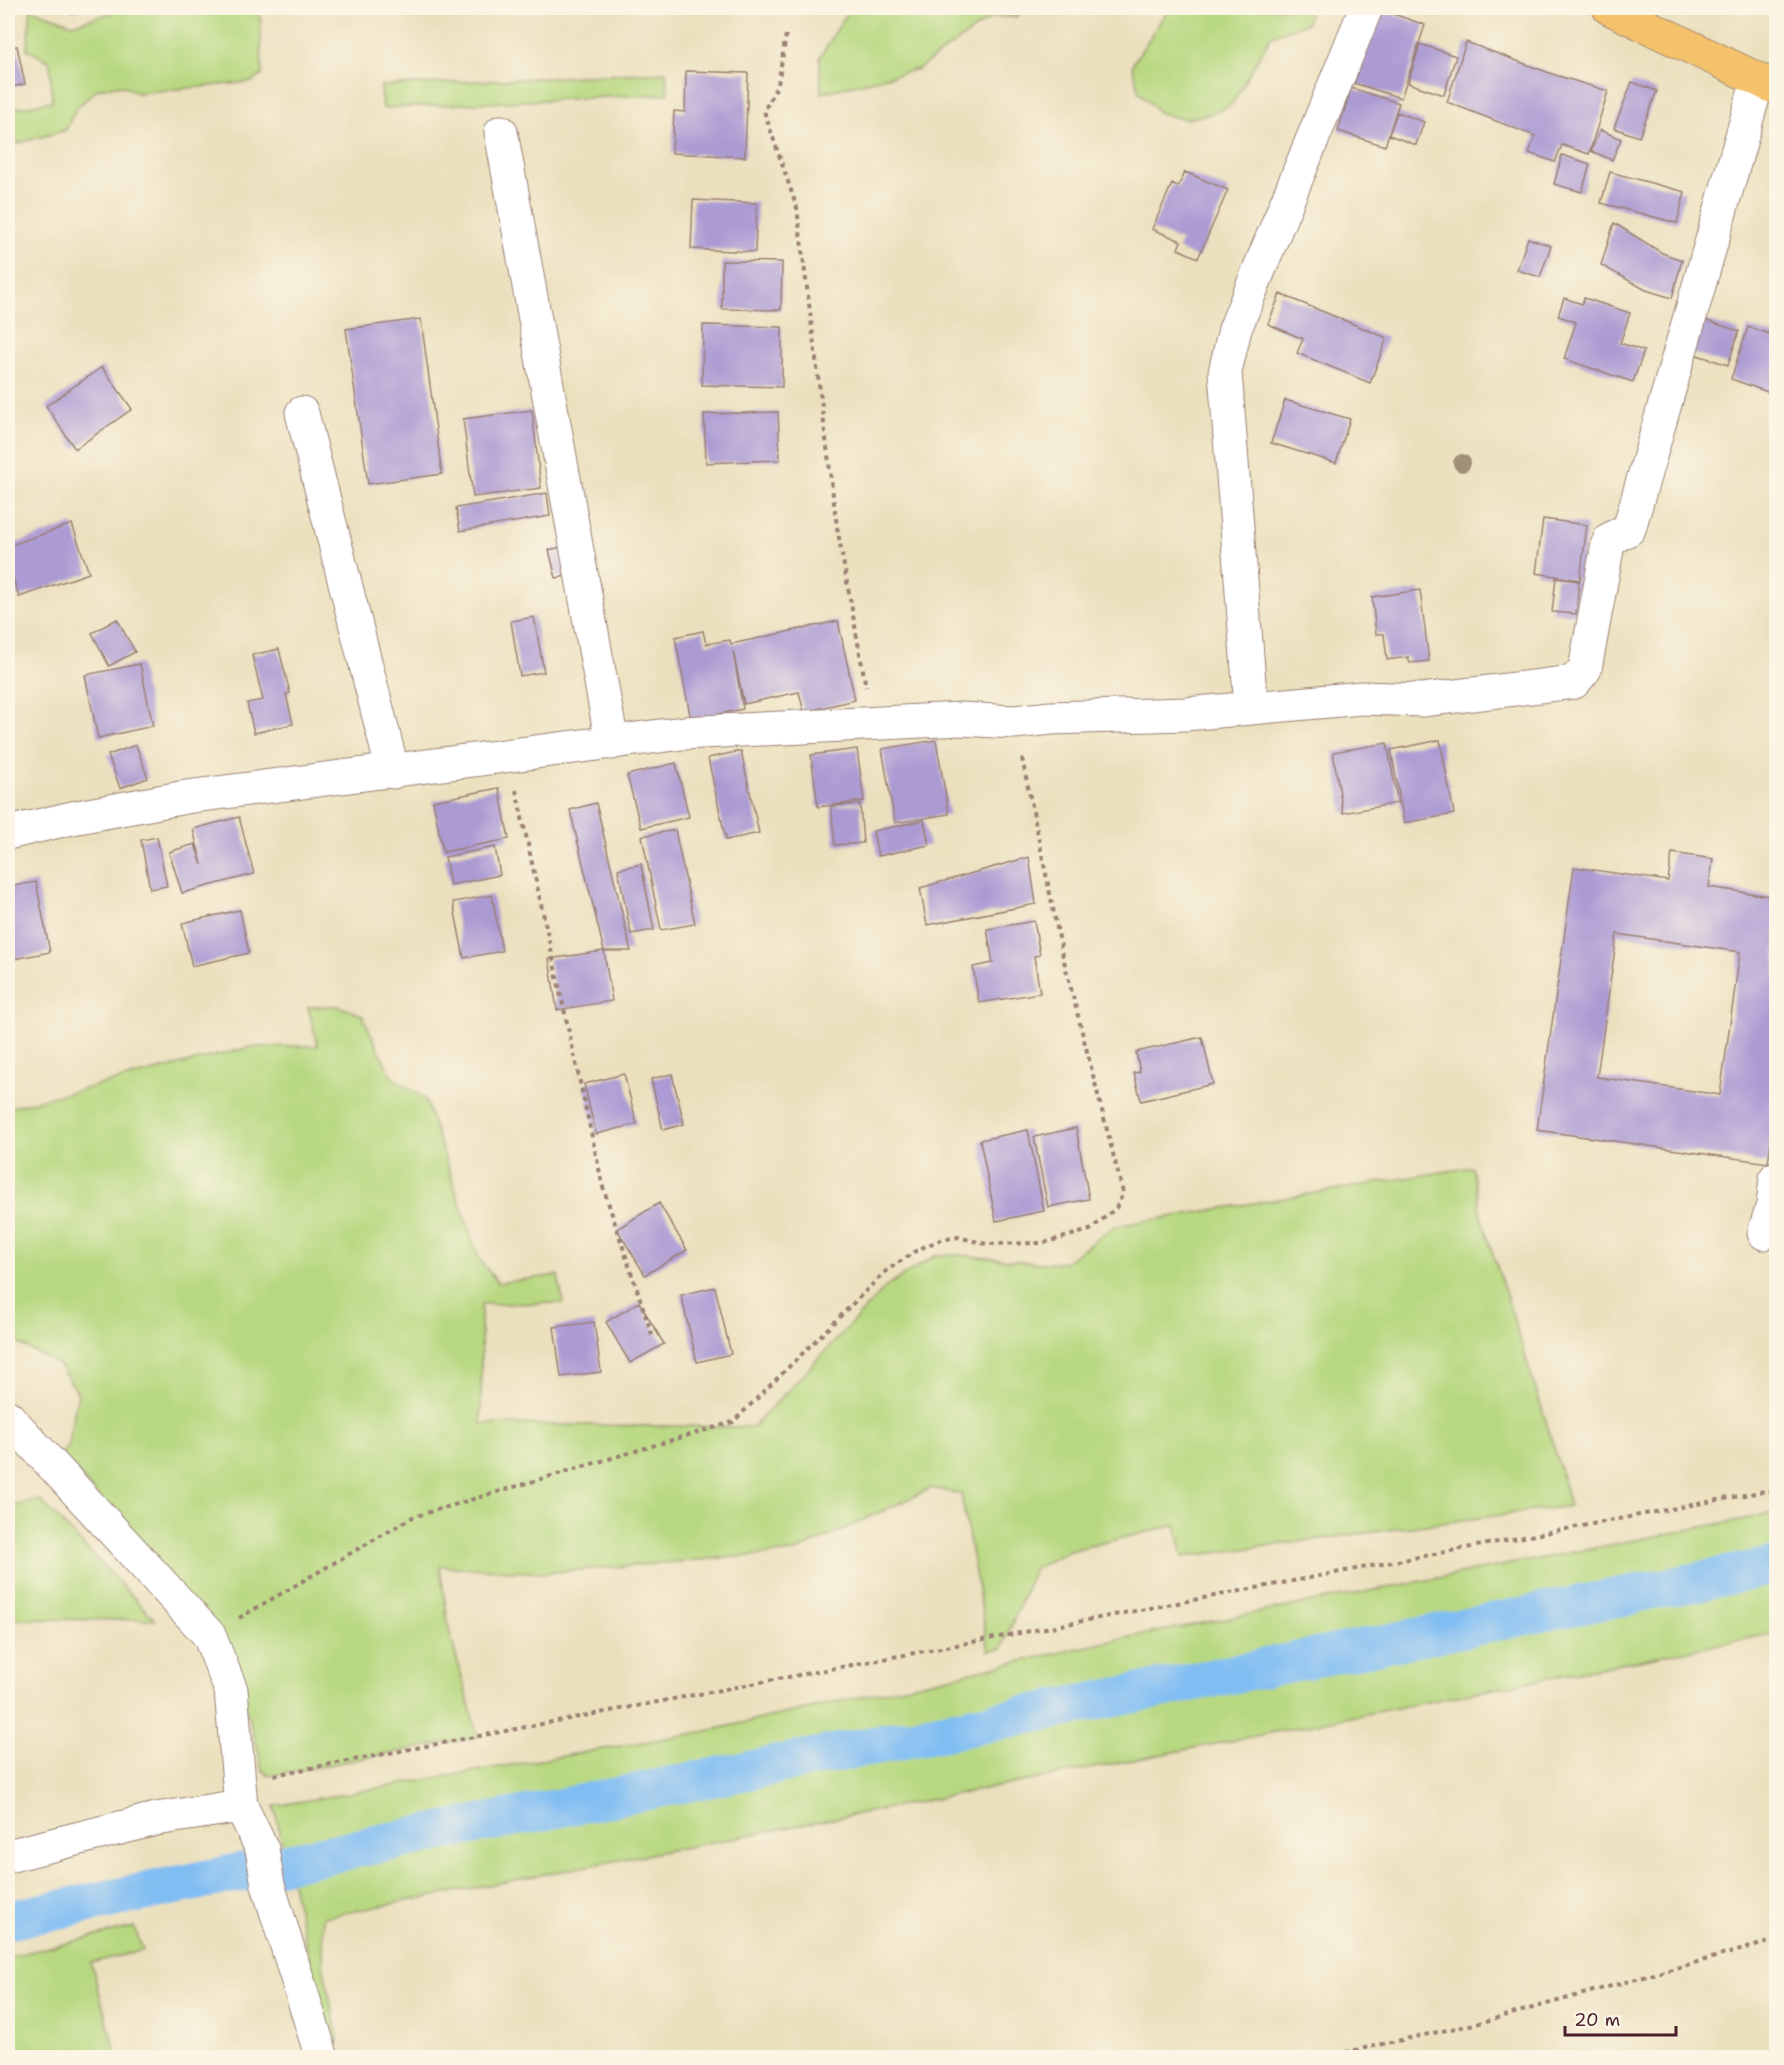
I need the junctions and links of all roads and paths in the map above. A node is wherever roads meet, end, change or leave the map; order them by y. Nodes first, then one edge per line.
1 (1366, 8) edge
2 (1609, 8) edge
3 (786, 35) dead end
4 (1767, 84) edge
5 (501, 132) dead end
6 (302, 413) dead end
7 (1251, 708) junction
8 (1014, 722) junction
9 (871, 724) junction
10 (612, 743) junction
11 (509, 757) junction
12 (393, 772) junction
13 (8, 833) edge
14 (1776, 1178) edge
15 (1764, 1233) dead end
16 (653, 1338) dead end
17 (8, 1417) edge
18 (1776, 1489) edge
19 (209, 1635) junction
20 (239, 1794) junction
21 (8, 1857) edge
22 (1776, 1940) edge
23 (321, 2058) edge
24 (1319, 2058) edge

1 - 7 street
2 - 4 main road
3 - 9 path
4 - 7 street
5 - 10 street
6 - 12 street
7 - 8 street
8 - 9 street
8 - 19 path
9 - 10 street
10 - 11 street
11 - 12 street
11 - 16 path
12 - 13 street
14 - 15 street
17 - 19 street
18 - 20 path
19 - 20 street
20 - 21 street
20 - 23 street
22 - 24 path

